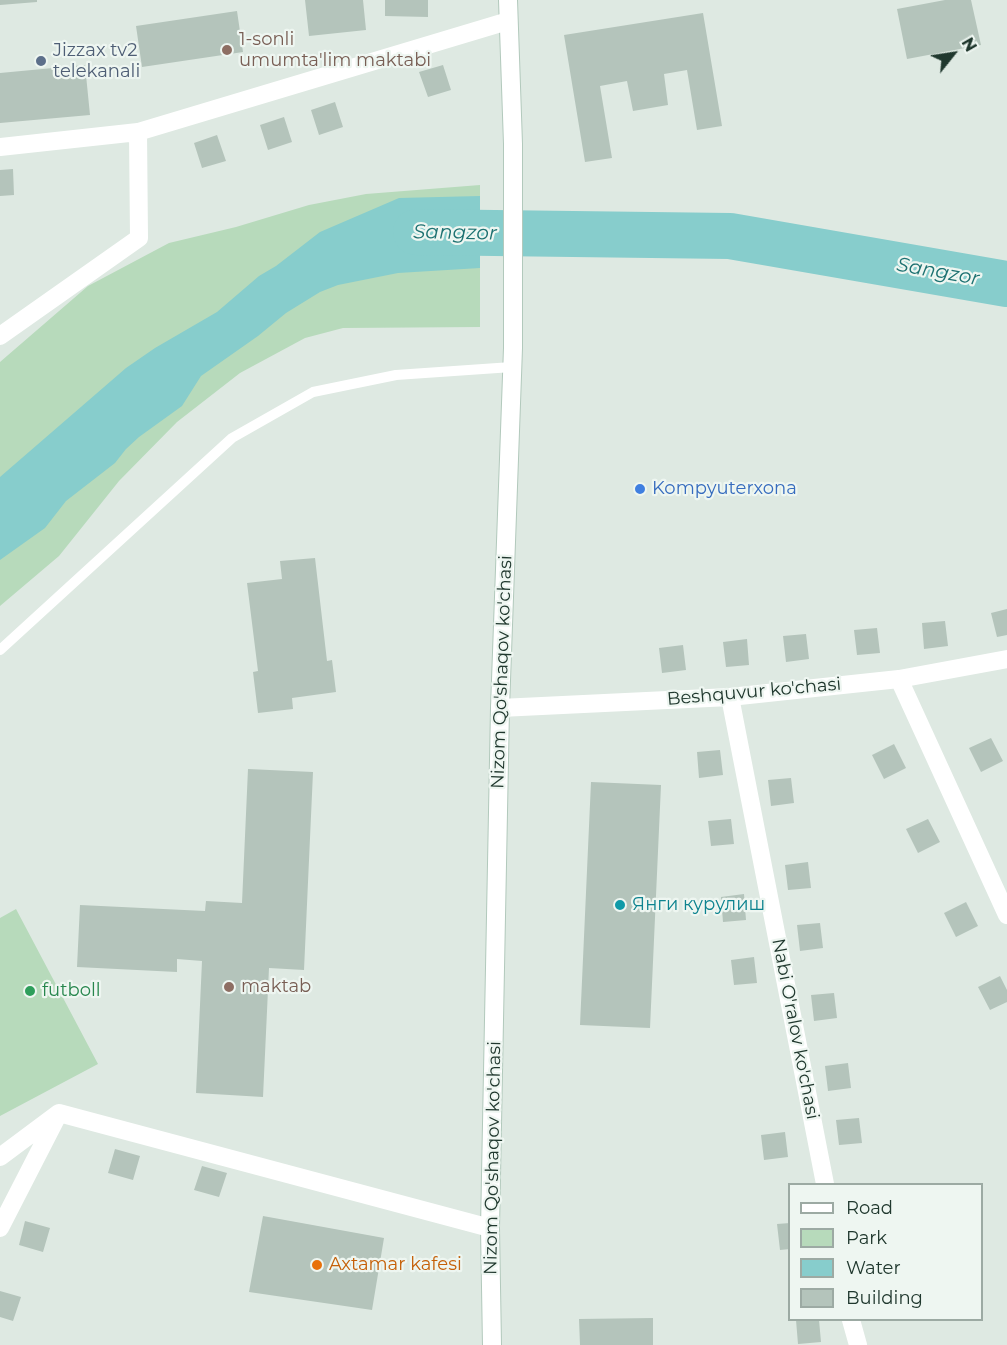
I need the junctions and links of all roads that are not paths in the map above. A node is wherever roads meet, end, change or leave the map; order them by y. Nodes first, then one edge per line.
1 (510, 1) edge
2 (508, 21) junction
3 (138, 132) junction
4 (0, 147) edge
5 (0, 336) edge
6 (513, 357) junction
7 (0, 650) edge
8 (1007, 659) edge
9 (899, 679) junction
10 (730, 697) junction
11 (500, 708) junction
12 (1007, 915) edge
13 (59, 1113) junction
14 (0, 1157) edge
15 (825, 1183) edge
16 (0, 1228) edge
17 (490, 1228) junction
18 (851, 1321) edge
19 (492, 1345) edge
20 (858, 1345) edge

1 - 2 street, Nizom Qo'shaqov ko'chasi
2 - 3 street
2 - 6 street, Nizom Qo'shaqov ko'chasi
3 - 4 street
3 - 5 street
6 - 7 lane
6 - 11 street, Nizom Qo'shaqov ko'chasi
8 - 9 street, Beshquvur ko'chasi
9 - 10 street, Beshquvur ko'chasi
9 - 12 street
10 - 11 street, Beshquvur ko'chasi
10 - 15 street, Nabi O'ralov ko'chasi
11 - 17 street, Nizom Qo'shaqov ko'chasi
13 - 14 street
13 - 16 street
13 - 17 street
17 - 19 street, Nizom Qo'shaqov ko'chasi
18 - 20 street

